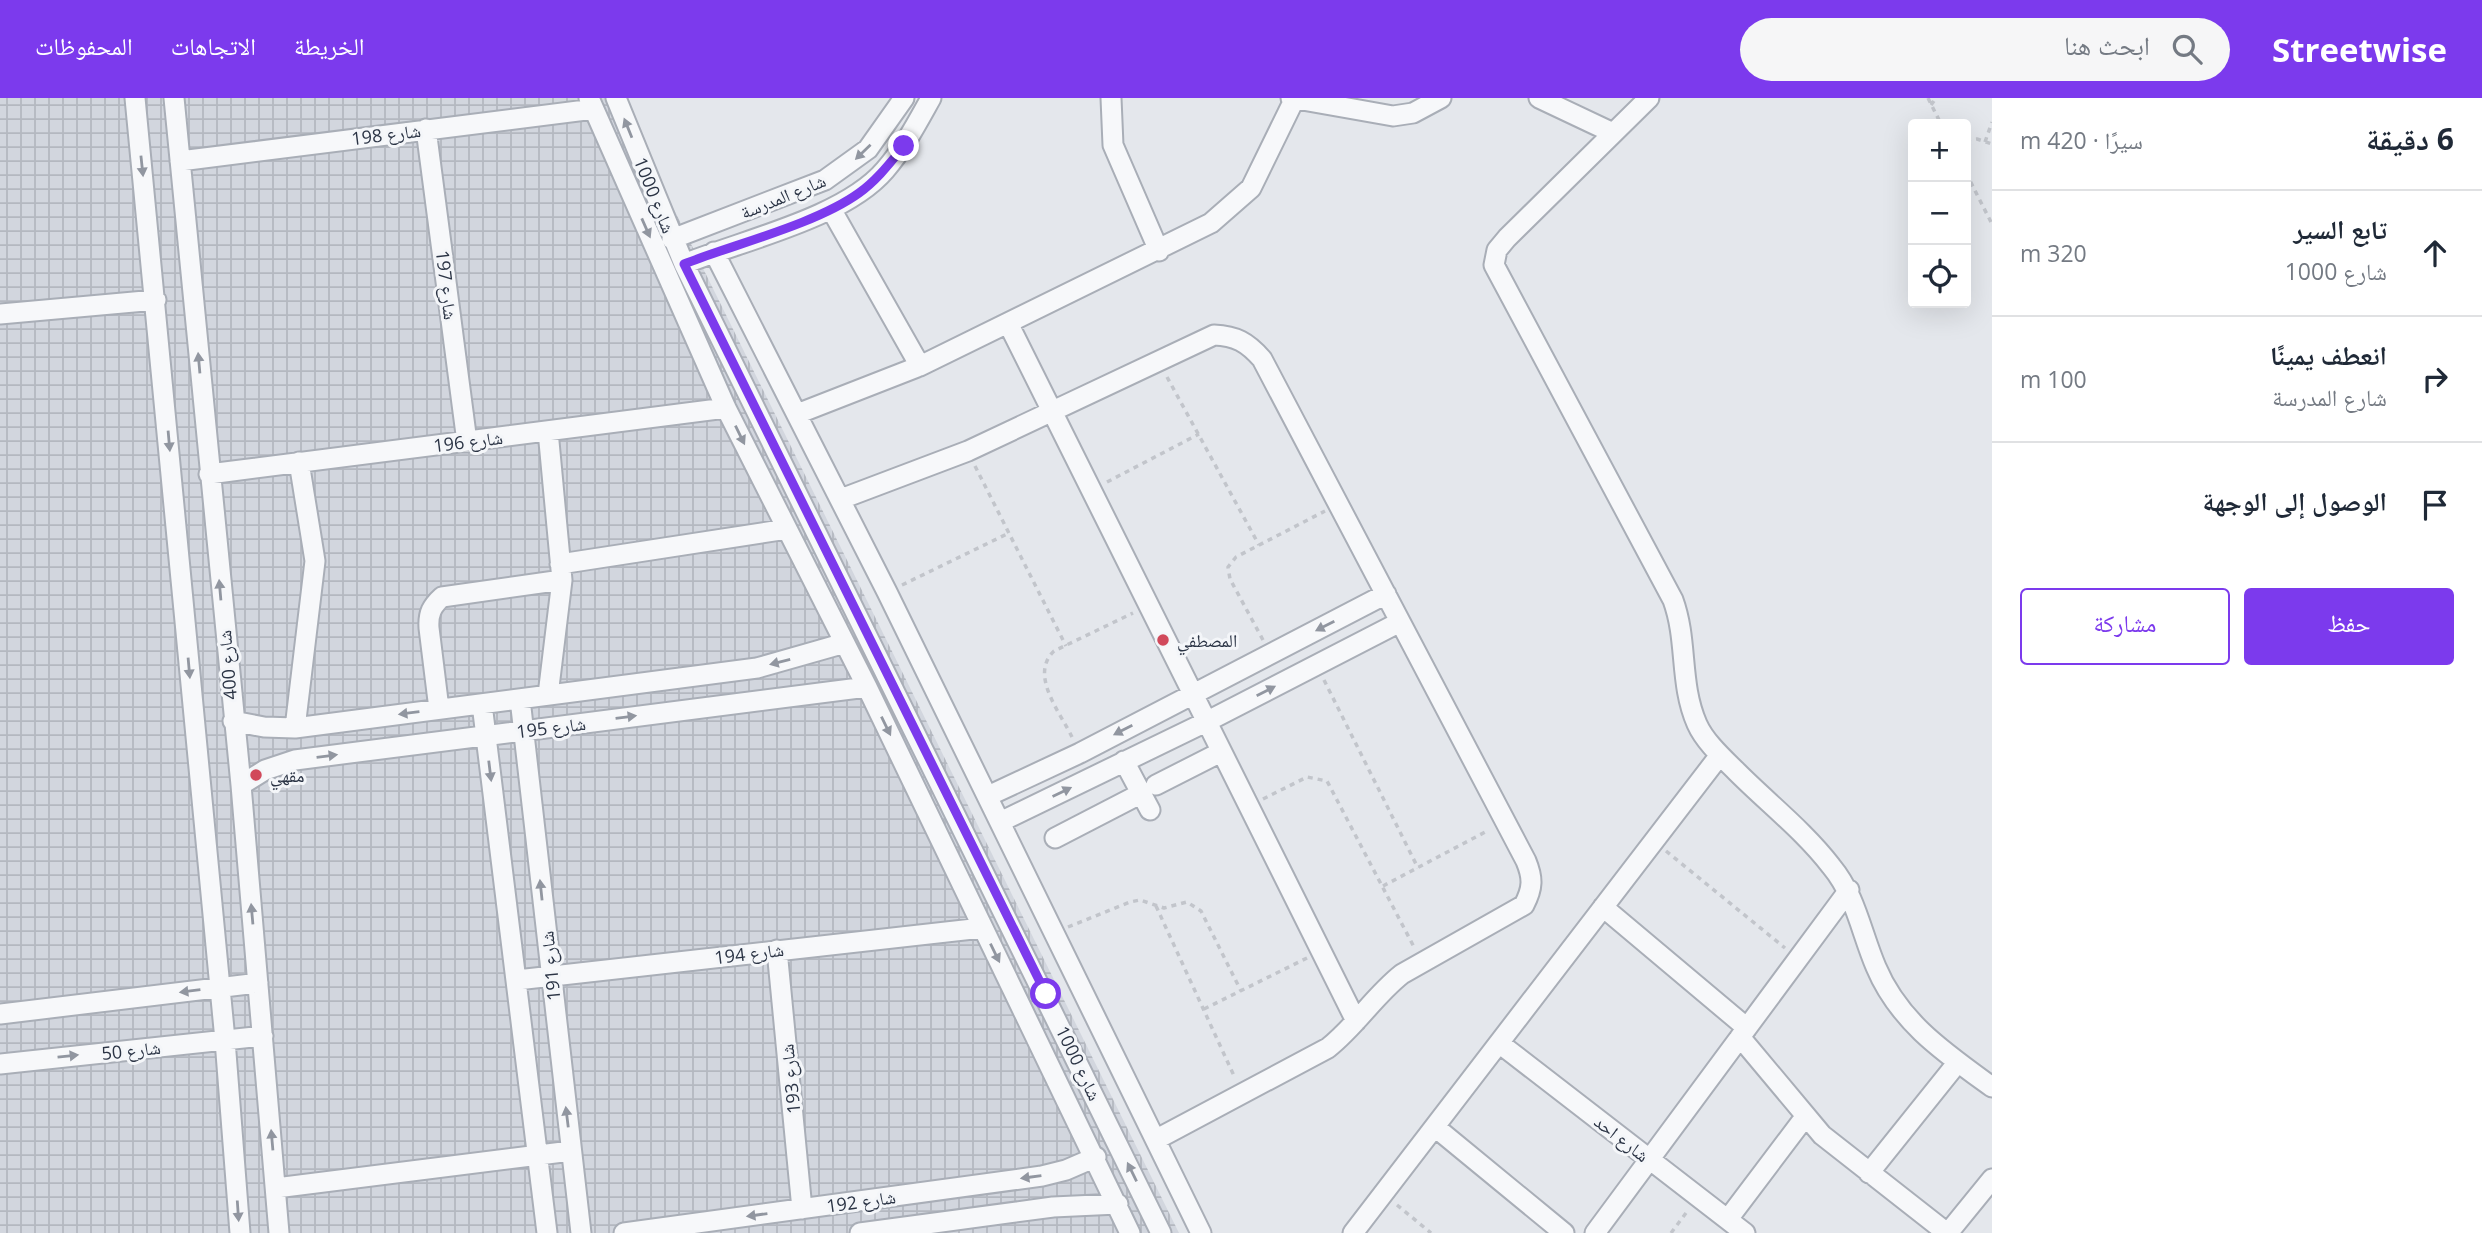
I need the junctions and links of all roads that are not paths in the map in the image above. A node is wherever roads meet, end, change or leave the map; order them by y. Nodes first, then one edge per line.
1 (135, 98) edge
2 (174, 98) edge
3 (617, 98) edge
4 (904, 98) edge
5 (931, 98) edge
6 (1111, 98) edge
7 (1294, 98) edge
8 (1441, 98) edge
9 (1539, 98) edge
10 (1649, 98) edge
11 (591, 104) edge
12 (1415, 106) edge
13 (426, 128) junction
14 (1613, 133) junction
15 (180, 160) junction
16 (831, 209) junction
17 (672, 239) junction
18 (1159, 251) junction
19 (714, 252) junction
20 (684, 264) junction
21 (156, 300) junction
22 (0, 314) edge
23 (1008, 323) junction
24 (920, 366) junction
25 (726, 408) junction
26 (1050, 412) junction
27 (797, 414) junction
28 (548, 431) junction
29 (467, 442) junction
30 (299, 462) junction
31 (209, 474) junction
32 (841, 499) junction
33 (787, 529) junction
34 (561, 572) junction
35 (1386, 594) junction
36 (1400, 622) junction
37 (845, 643) junction
38 (867, 687) junction
39 (548, 695) junction
40 (1192, 695) junction
41 (520, 699) junction
42 (482, 704) junction
43 (439, 709) junction
44 (233, 721) junction
45 (1206, 722) junction
46 (295, 727) junction
47 (523, 730) junction
48 (486, 735) junction
49 (1221, 752) junction
50 (1080, 753) junction
51 (1720, 755) junction
52 (1124, 761) junction
53 (1091, 777) junction
54 (241, 785) junction
55 (988, 796) junction
56 (1149, 796) junction
57 (1000, 822) junction
58 (1055, 838) dead end
59 (1849, 890) junction
60 (1603, 907) junction
61 (982, 928) junction
62 (777, 950) junction
63 (551, 976) junction
64 (517, 980) junction
65 (258, 983) junction
66 (220, 987) junction
67 (0, 1014) edge
68 (1356, 1021) junction
69 (557, 1025) junction
70 (523, 1030) junction
71 (1743, 1032) junction
72 (263, 1036) junction
73 (225, 1040) junction
74 (1499, 1042) junction
75 (1958, 1062) junction
76 (0, 1064) edge
77 (1992, 1087) edge
78 (1805, 1117) junction
79 (1435, 1127) junction
80 (1157, 1139) junction
81 (571, 1151) junction
82 (538, 1155) junction
83 (1096, 1157) junction
84 (1650, 1159) junction
85 (1869, 1173) junction
86 (1992, 1179) edge
87 (276, 1188) junction
88 (1118, 1204) junction
89 (802, 1209) junction
90 (1728, 1219) junction
91 (240, 1233) edge
92 (279, 1233) edge
93 (547, 1233) edge
94 (581, 1233) edge
95 (624, 1233) edge
96 (860, 1233) edge
97 (1130, 1233) edge
98 (1161, 1233) edge
99 (1201, 1233) edge
100 (1353, 1233) edge
101 (1564, 1233) edge
102 (1595, 1233) edge
103 (1745, 1233) edge
104 (1948, 1233) edge

1 -> 21 street
2 - 15 street, شارع 400
17 -> 3 street, شارع 1000
4 -> 17 street, شارع المدرسة
5 - 16 street, شارع المدرسة
6 - 18 street
7 - 12 street
7 - 18 street
8 - 12 street
9 - 14 street
10 - 14 street
11 - 13 street, شارع 198
11 -> 25 street, شارع 1000
13 - 15 street, شارع 198
13 - 29 street, شارع 197
14 - 51 street
31 -> 15 street, شارع 400
16 - 19 street, شارع المدرسة
16 - 24 street
17 - 20 street, شارع 1000
18 - 23 street
19 - 20 street, شارع المدرسة
19 - 27 street
98 -> 20 street, شارع 1000
21 - 22 street
21 -> 66 street
23 - 24 street
23 - 26 street
24 - 27 street
25 - 28 street, شارع 196
25 -> 33 street, شارع 1000
26 - 32 street
26 - 35 street
26 - 40 street
27 - 32 street
28 - 29 street, شارع 196
28 - 34 street
29 - 30 street, شارع 196
30 - 31 street, شارع 196
30 - 46 street
44 -> 31 street, شارع 400
32 - 55 street
33 - 34 street
33 - 37 street, شارع 1000
34 - 39 street
34 - 43 street
35 - 36 street
35 -> 40 street
45 -> 36 street
36 - 68 street
37 - 38 street, شارع 1000
37 -> 39 street, شارع 195
47 -> 38 street, شارع 195
38 -> 61 street, شارع 1000
39 - 41 street, شارع 195
40 - 45 street
40 -> 50 street
41 - 42 street, شارع 195
41 - 47 street, شارع 191
42 - 43 street, شارع 195
42 - 48 street, شارع 191
43 -> 46 street, شارع 195
44 - 46 street, شارع 195
44 - 54 street, شارع 400
45 - 49 street
45 - 52 street
47 - 48 street, شارع 195
63 -> 47 street, شارع 191
54 -> 48 street, شارع 195
48 -> 64 street, شارع 191
49 - 56 street
49 - 68 street
50 - 53 street
50 - 55 street
51 - 59 street
51 - 60 street
52 - 53 street
52 - 56 street
57 -> 53 street
65 -> 54 street, شارع 400
55 - 57 street
56 - 58 street
57 - 80 street
59 - 71 street
59 - 75 street
60 - 71 street
60 - 74 street
61 - 62 street, شارع 194
61 -> 83 street, شارع 1000
62 - 63 street, شارع 194
62 - 89 street, شارع 193
63 - 64 street, شارع 194
63 - 69 street, شارع 191
64 - 70 street, شارع 191
65 - 66 street
65 - 72 street, شارع 400
66 -> 67 street
66 - 73 street
68 - 80 street
69 - 70 street
81 -> 69 street, شارع 191
70 - 82 street, شارع 191
71 - 78 street
71 - 84 street
72 - 73 street, شارع 50
87 -> 72 street, شارع 400
76 -> 73 street, شارع 50
73 -> 91 street
74 - 79 street
74 - 84 street, شارع احد
75 - 77 street
75 - 85 street
78 - 85 street
78 - 90 street
79 - 100 street
79 - 101 street
80 - 99 street
81 - 82 street
81 - 94 street, شارع 191
82 - 87 street
82 - 93 street, شارع 191
83 - 88 street, شارع 1000
83 -> 89 street, شارع 192
84 - 90 street, شارع احد
84 - 102 street
85 - 104 street
86 - 104 street
87 - 92 street, شارع 400
88 - 96 street, شارع 192
88 - 97 street, شارع 1000
89 -> 95 street, شارع 192
90 - 103 street, شارع احد

